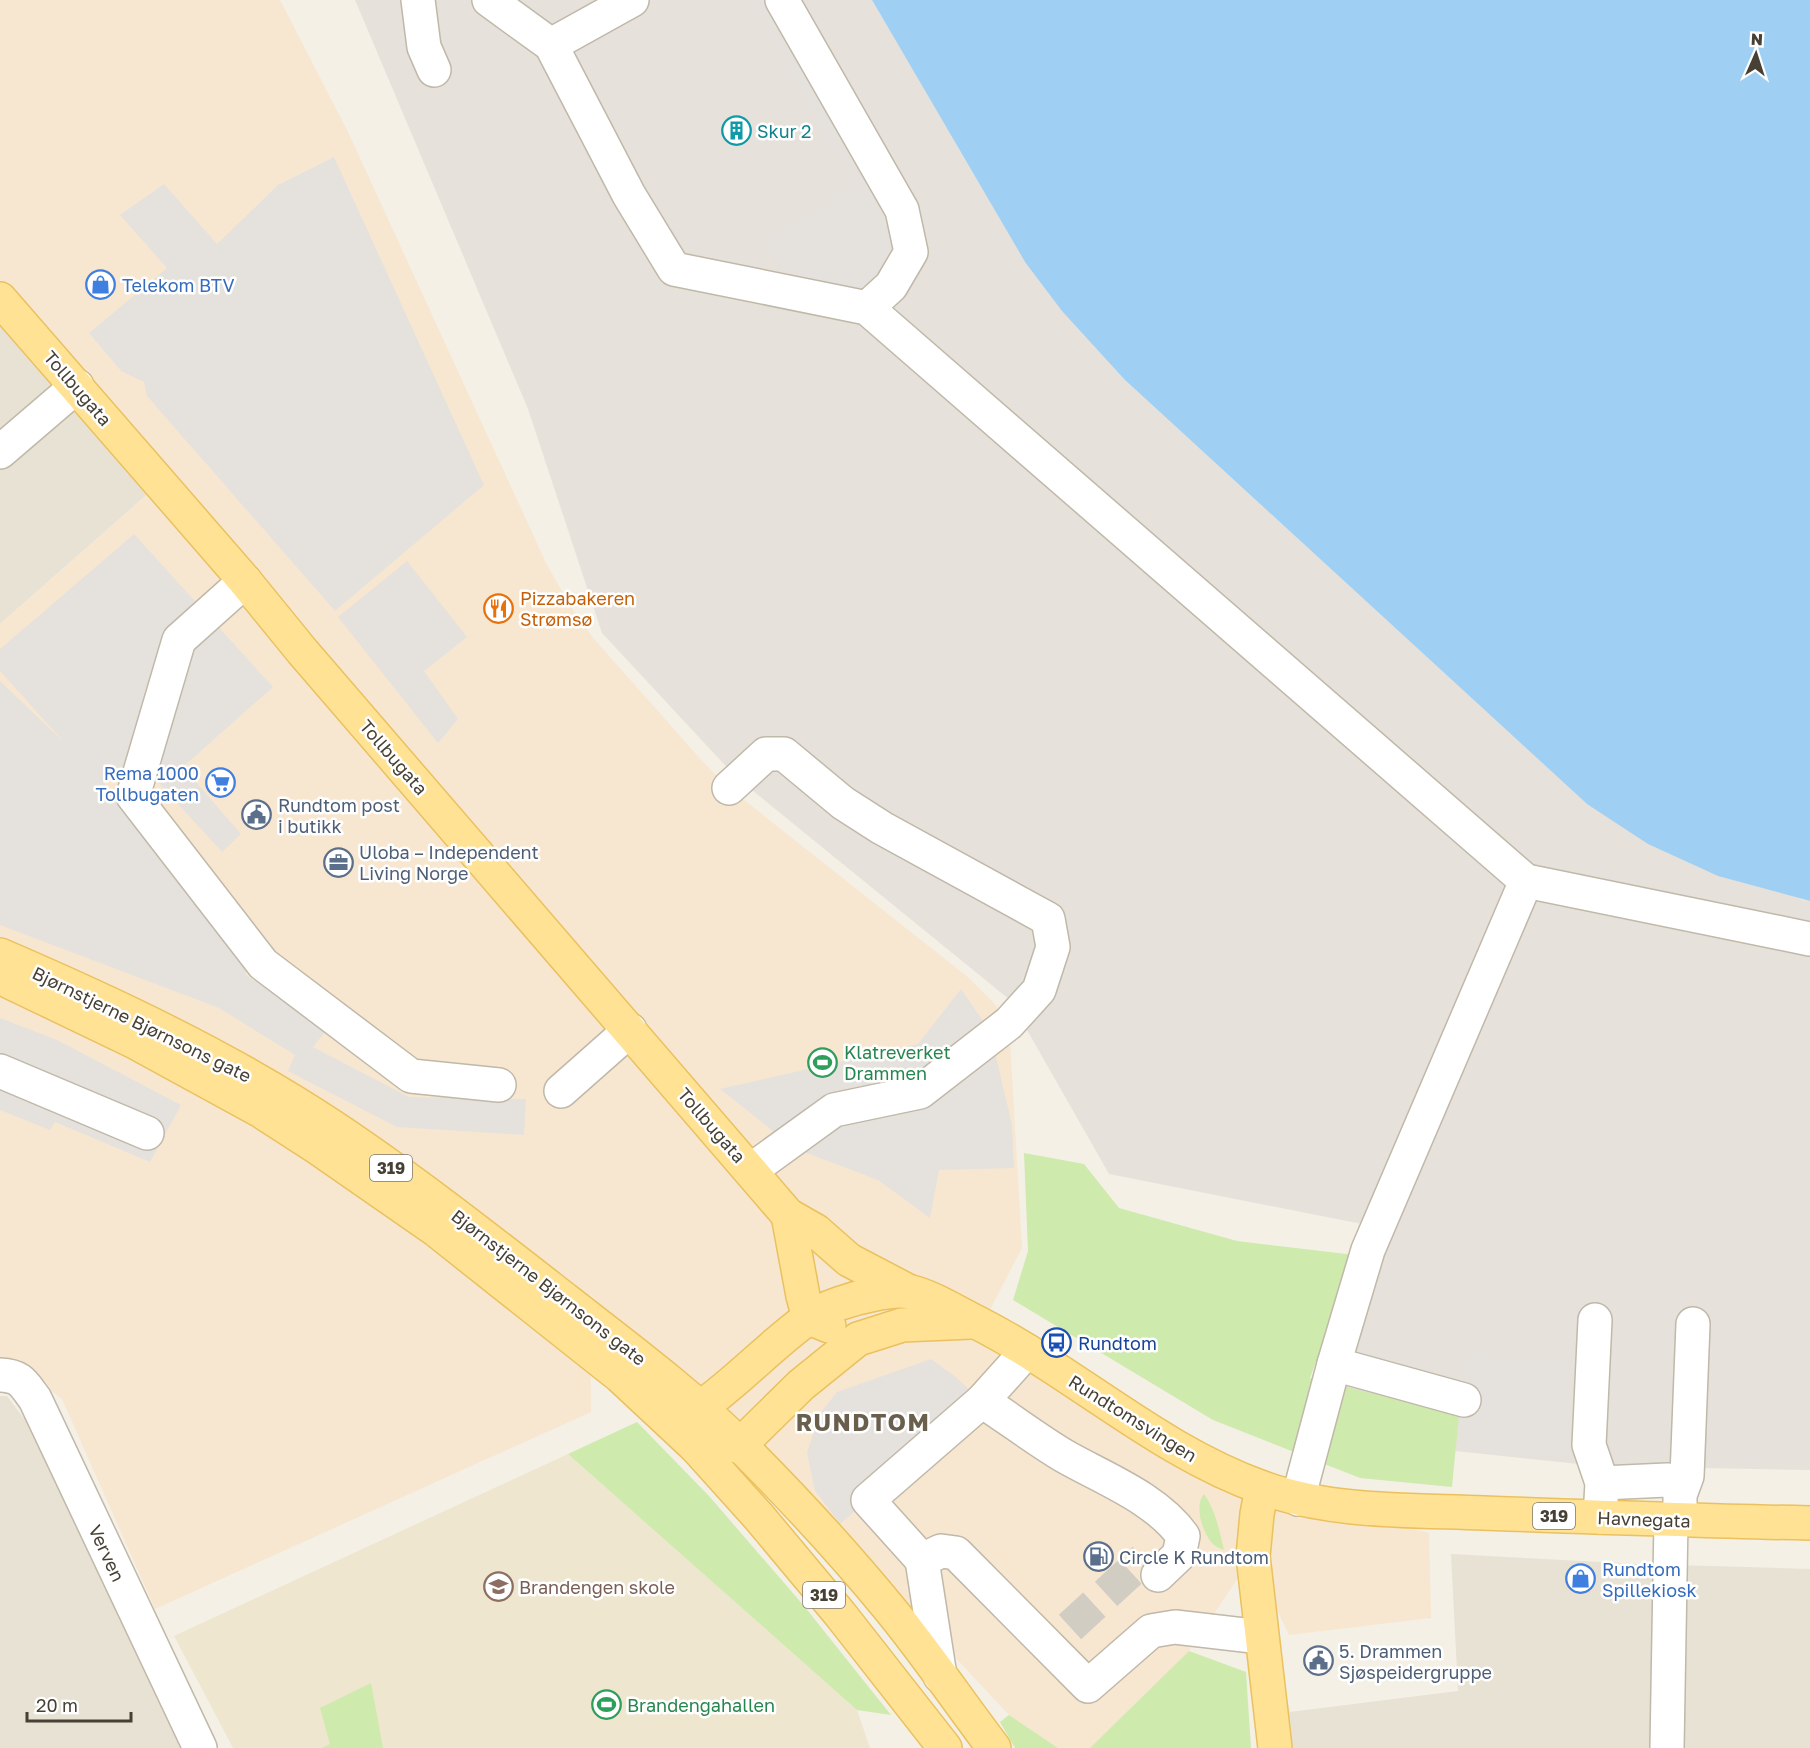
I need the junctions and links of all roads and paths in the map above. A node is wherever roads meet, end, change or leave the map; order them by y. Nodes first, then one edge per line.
1 (418, 0) edge
2 (489, 0) edge
3 (632, 0) edge
4 (782, 0) edge
5 (551, 45) junction
6 (434, 70) dead end
7 (0, 299) edge
8 (867, 308) junction
9 (77, 386) junction
10 (0, 452) edge
11 (246, 581) junction
12 (729, 788) dead end
13 (1526, 881) junction
14 (1810, 939) edge
15 (0, 955) edge
16 (0, 978) edge
17 (630, 1030) junction
18 (0, 1071) edge
19 (499, 1085) dead end
20 (561, 1091) dead end
21 (147, 1133) dead end
22 (751, 1170) junction
23 (788, 1215) junction
24 (849, 1260) junction
25 (910, 1292) junction
26 (856, 1298) junction
27 (809, 1318) junction
28 (1595, 1320) dead end
29 (976, 1322) junction
30 (1693, 1324) dead end
31 (858, 1339) junction
32 (1027, 1351) junction
33 (1334, 1364) junction
34 (0, 1375) edge
35 (1464, 1400) dead end
36 (982, 1401) junction
37 (700, 1408) junction
38 (740, 1445) junction
39 (696, 1447) junction
40 (1684, 1482) junction
41 (1602, 1483) junction
42 (1262, 1488) junction
43 (1298, 1499) junction
44 (1600, 1517) junction
45 (1676, 1520) junction
46 (1810, 1523) edge
47 (922, 1560) junction
48 (1151, 1567) tunnel mouth
49 (1261, 1637) junction
50 (940, 1676) junction
51 (200, 1748) edge
52 (945, 1748) edge
53 (994, 1748) edge
54 (1275, 1748) edge
55 (1667, 1748) edge

1 - 6 street
2 - 5 street
3 - 5 street
4 - 8 street
5 - 8 street
7 - 9 main road, Tollbugata
8 - 13 street
9 - 10 street
9 - 11 main road, Tollbugata
11 - 17 main road, Tollbugata
11 - 19 street
12 - 22 street
13 - 14 street
13 - 33 street
15 - 37 main road, Bjørnstjerne Bjørnsons gate / 319
16 - 39 main road, Bjørnstjerne Bjørnsons gate / 319
17 - 20 street
17 - 22 main road, Tollbugata
18 - 21 street
22 - 23 main road, Tollbugata
23 - 24 main road, Tollbugata
23 - 27 main road, Tollbugata
24 - 25 main road, Tollbugata
24 - 26 main road
25 - 26 main road, Rundtomsvingen / 319
25 - 29 main road, Rundtomsvingen / 319
26 - 27 main road, Rundtomsvingen / 319
26 - 31 main road
27 - 31 main road
27 - 37 main road, Rundtomsvingen / 319
28 - 41 street
29 - 31 main road
29 - 32 main road, Rundtomsvingen / 319
30 - 40 street
31 - 38 main road
32 - 36 street
32 - 42 main road, Rundtomsvingen / 319
33 - 35 street
33 - 43 street
34 - 51 street, Verven
36 - 47 street
36 - 48 street
37 - 38 main road, Bjørnstjerne Bjørnsons gate / 319
37 - 39 main road
38 - 39 main road
38 - 50 main road, Bjørnstjerne Bjørnsons gate / 319
39 - 52 main road, 319
40 - 41 street
40 - 45 street
41 - 44 street
42 - 43 main road, Rundtomsvingen / 319
42 - 49 main road
43 - 44 main road, Havnegata / 319
44 - 45 main road, Havnegata / 319
45 - 46 main road, Havnegata / 319
45 - 55 street
47 - 49 street
47 - 50 street
49 - 54 main road
50 - 53 main road, Bjørnstjerne Bjørnsons gate / 319

